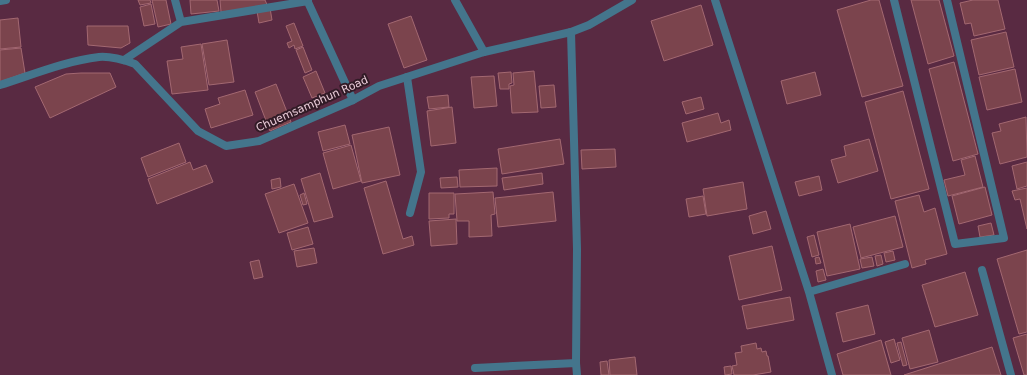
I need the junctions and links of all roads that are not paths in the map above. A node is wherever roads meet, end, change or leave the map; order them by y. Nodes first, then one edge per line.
1 (6, 0) edge
2 (175, 0) edge
3 (455, 0) edge
4 (632, 0) edge
5 (715, 0) edge
6 (894, 0) edge
7 (947, 0) edge
8 (0, 1) edge
9 (308, 1) edge
10 (181, 22) junction
11 (571, 32) junction
12 (484, 52) junction
13 (124, 60) junction
14 (407, 77) junction
15 (0, 85) edge
16 (353, 100) junction
17 (410, 213) dead end
18 (905, 264) dead end
19 (982, 270) dead end
20 (809, 292) junction
21 (576, 363) junction
22 (475, 368) dead end
23 (577, 375) edge
24 (832, 375) edge
25 (1011, 375) edge

1 - 8 street
2 - 10 street
3 - 12 street
4 - 11 street, Chuemsamphun Road
5 - 20 street
6 - 7 street
9 - 10 street
9 - 16 street
10 - 13 street
11 - 12 street, Chuemsamphun Road
11 - 21 street
12 - 14 street, Chuemsamphun Road
13 - 15 street, Chuemsamphun Road
13 - 16 street, Chuemsamphun Road
14 - 16 street, Chuemsamphun Road
14 - 17 street
18 - 20 street
19 - 25 street
20 - 24 street
21 - 22 street
21 - 23 street

